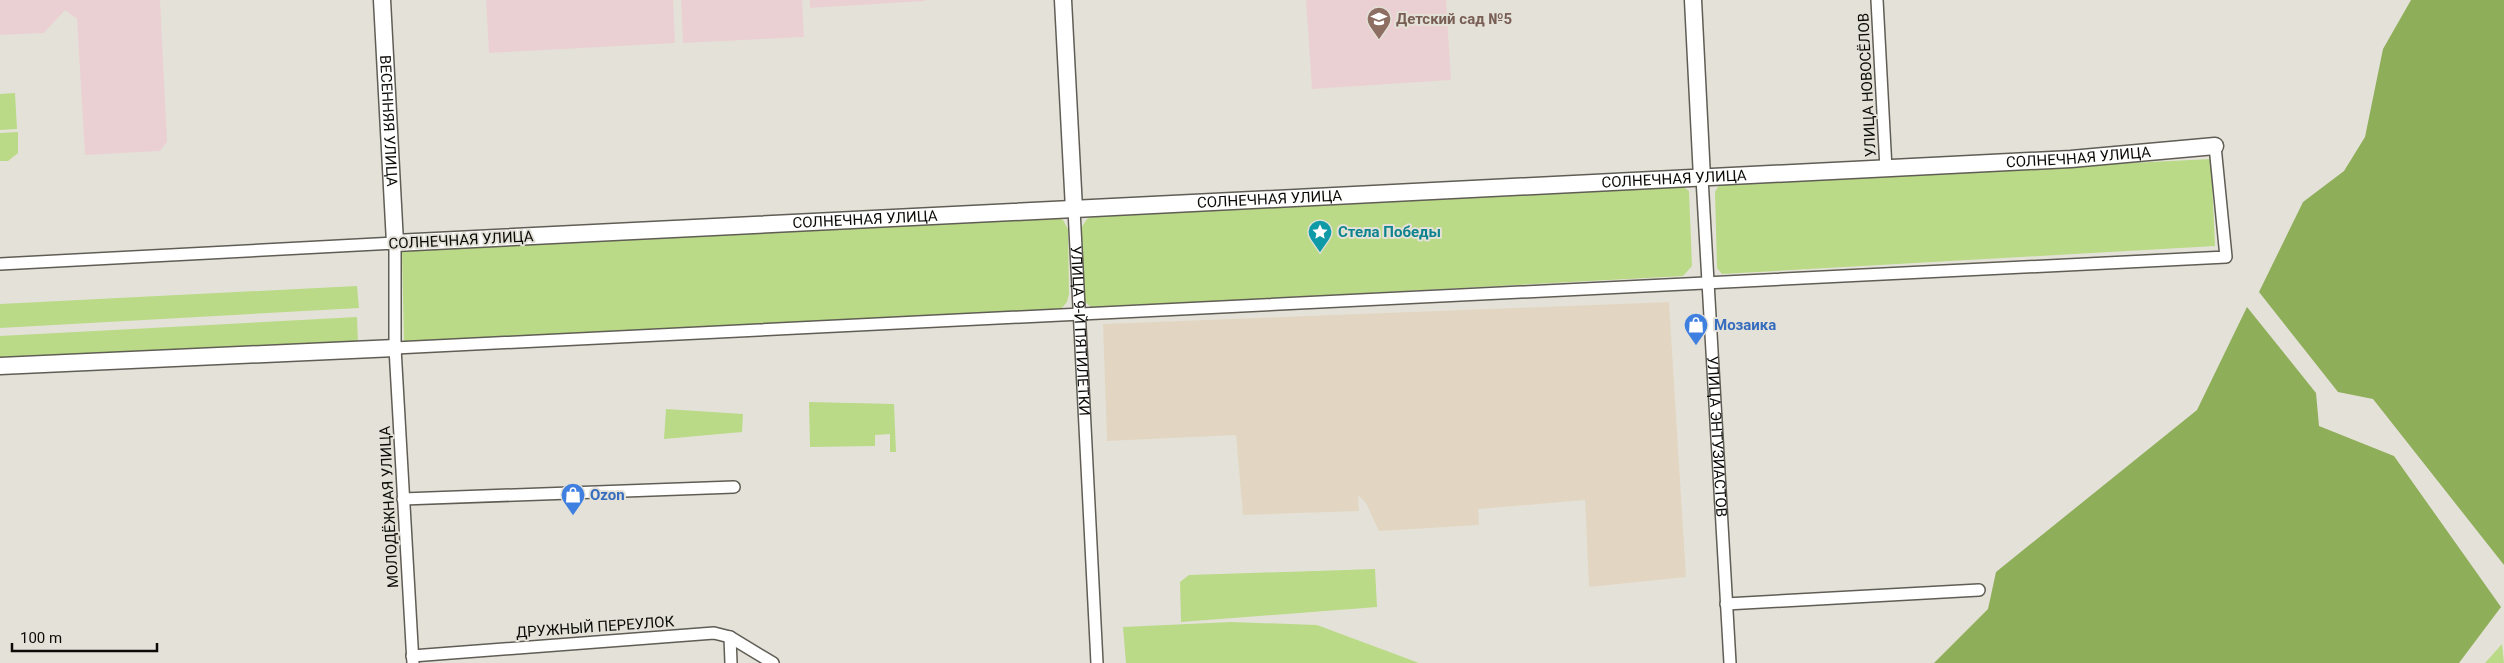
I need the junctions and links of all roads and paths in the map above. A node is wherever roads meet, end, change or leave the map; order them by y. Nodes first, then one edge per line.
1 (382, 0) edge
2 (1063, 0) edge
3 (1693, 0) edge
4 (1877, 0) edge
5 (2214, 146) joint
6 (1886, 168) junction
7 (1702, 178) junction
8 (1074, 209) junction
9 (395, 243) junction
10 (0, 264) edge
11 (1708, 283) junction
12 (1078, 314) junction
13 (395, 348) junction
14 (0, 366) edge
15 (734, 487) dead end
16 (403, 500) junction
17 (1979, 590) dead end
18 (1726, 604) junction
19 (730, 637) junction
20 (412, 660) edge
21 (731, 663) edge
22 (773, 663) edge
23 (1097, 663) edge
24 (1730, 663) edge

1 - 9 street, ВЕСЕННЯЯ УЛИЦА
2 - 8 street, УЛИЦА 9-Й ПЯТИЛЕТКИ
3 - 7 street, УЛИЦА ЭНТУЗИАСТОВ
4 - 6 street, УЛИЦА НОВОСЁЛОВ
5 - 6 street, СОЛНЕЧНАЯ УЛИЦА
5 - 11 street, СОЛНЕЧНАЯ УЛИЦА
6 - 7 street, СОЛНЕЧНАЯ УЛИЦА
7 - 8 street, СОЛНЕЧНАЯ УЛИЦА
7 - 11 street, УЛИЦА ЭНТУЗИАСТОВ
8 - 9 street, СОЛНЕЧНАЯ УЛИЦА
8 - 12 street, УЛИЦА 9-Й ПЯТИЛЕТКИ
9 - 10 street, СОЛНЕЧНАЯ УЛИЦА
9 - 13 street, МОЛОДЁЖНАЯ УЛИЦА
11 - 12 street, СОЛНЕЧНАЯ УЛИЦА
11 - 18 street, УЛИЦА ЭНТУЗИАСТОВ
12 - 13 street, СОЛНЕЧНАЯ УЛИЦА
12 - 23 street, УЛИЦА 9-Й ПЯТИЛЕТКИ
13 - 14 street
13 - 16 street, МОЛОДЁЖНАЯ УЛИЦА
15 - 16 street
16 - 20 street, МОЛОДЁЖНАЯ УЛИЦА
17 - 18 street
18 - 24 street, УЛИЦА ЭНТУЗИАСТОВ
19 - 20 street, ДРУЖНЫЙ ПЕРЕУЛОК
19 - 21 street
19 - 22 street, ДРУЖНЫЙ ПЕРЕУЛОК

